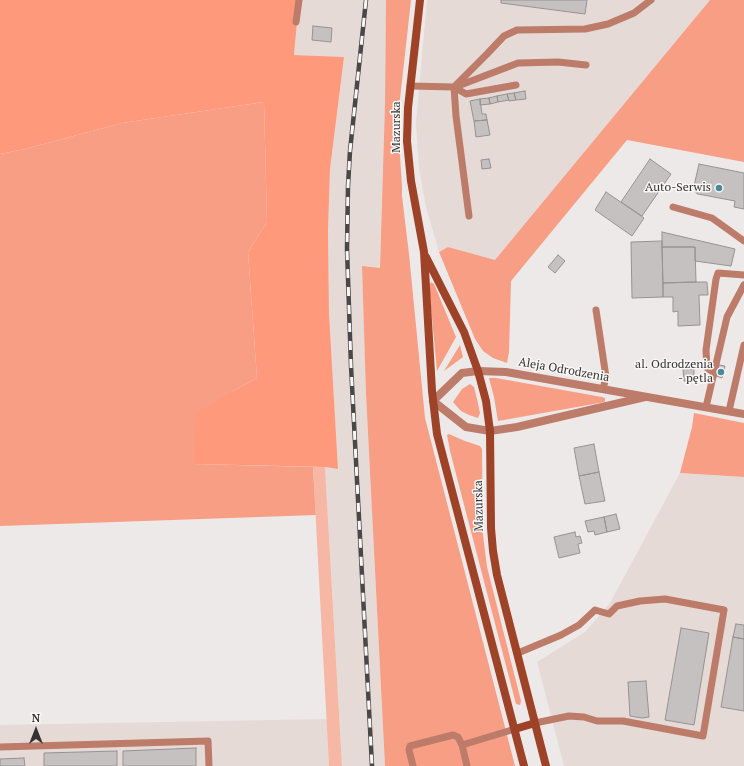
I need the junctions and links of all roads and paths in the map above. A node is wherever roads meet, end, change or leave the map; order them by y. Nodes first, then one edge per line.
1 (299, 0) edge
2 (420, 0) edge
3 (651, 0) edge
4 (296, 22) dead end
5 (586, 65) dead end
6 (516, 85) dead end
7 (410, 86) junction
8 (454, 87) junction
9 (673, 207) dead end
10 (469, 216) dead end
11 (744, 241) edge
12 (424, 252) junction
13 (744, 275) edge
14 (744, 286) edge
15 (596, 310) dead end
16 (744, 346) edge
17 (478, 371) junction
18 (714, 372) junction
19 (603, 389) junction
20 (645, 397) junction
21 (433, 401) junction
22 (706, 407) junction
23 (729, 411) junction
24 (744, 414) edge
25 (490, 431) junction
26 (518, 653) junction
27 (535, 723) junction
28 (515, 729) junction
29 (462, 745) junction
30 (0, 747) edge
31 (209, 766) edge
32 (413, 766) edge
33 (467, 766) edge
34 (524, 766) edge
35 (546, 766) edge

1 - 4 lane
2 - 7 main road, Mazurska
3 - 8 lane
5 - 8 lane
6 - 8 lane
7 - 8 lane
7 - 12 main road, Mazurska
8 - 10 lane
9 - 11 lane
12 - 17 main road, Mazurska
12 - 21 main road, Mazurska
13 - 18 lane
14 - 18 lane
15 - 19 lane
16 - 23 lane
17 - 19 street, Aleja Odrodzenia
17 - 21 street, Aleja Odrodzenia
17 - 25 main road, Mazurska
18 - 22 lane
19 - 20 street, Aleja Odrodzenia
20 - 22 street, Aleja Odrodzenia
20 - 25 street, Aleja Odrodzenia
21 - 25 street, Aleja Odrodzenia
21 - 28 main road, Mazurska
22 - 23 street, Aleja Odrodzenia
23 - 24 street, Aleja Odrodzenia
25 - 26 main road, Mazurska
26 - 27 main road, Mazurska
26 - 27 lane
27 - 28 main road
27 - 35 main road, Mazurska
28 - 29 lane
28 - 34 main road, Mazurska
29 - 32 lane
29 - 33 lane
30 - 31 lane

